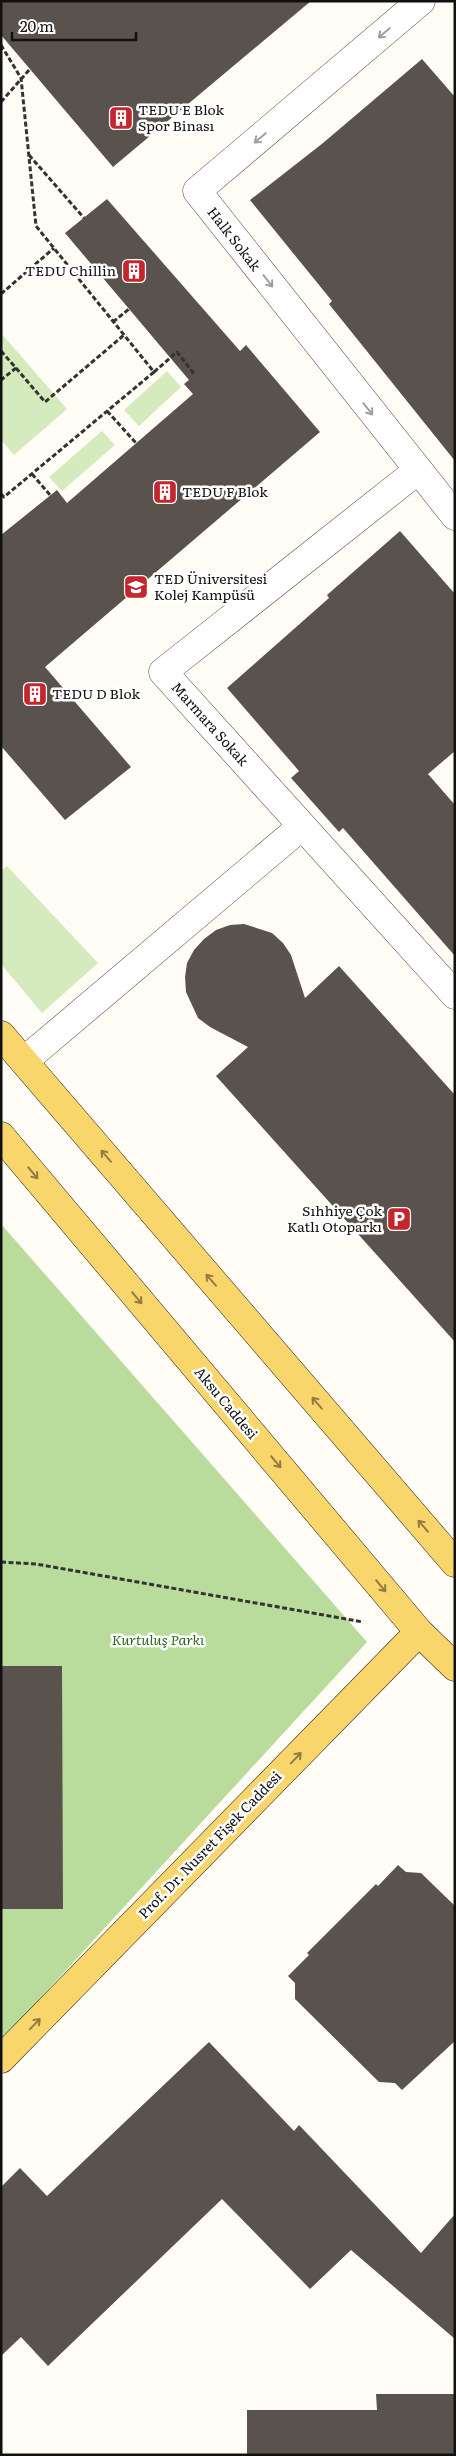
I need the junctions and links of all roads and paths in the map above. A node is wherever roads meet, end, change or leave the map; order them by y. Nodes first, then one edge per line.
1 (421, 1) edge
2 (1, 45) edge
3 (30, 69) dead end
4 (21, 78) junction
5 (1, 102) edge
6 (29, 154) junction
7 (84, 218) dead end
8 (54, 248) junction
9 (1, 294) edge
10 (129, 309) dead end
11 (113, 322) junction
12 (124, 335) junction
13 (1, 351) edge
14 (16, 368) junction
15 (154, 372) junction
16 (195, 375) dead end
17 (1, 380) edge
18 (107, 411) junction
19 (136, 444) dead end
20 (417, 471) junction
21 (32, 474) junction
22 (50, 495) dead end
23 (2, 497) edge
24 (455, 516) edge
25 (302, 826) junction
26 (455, 995) edge
27 (1, 1034) edge
28 (24, 1061) junction
29 (1, 1136) edge
30 (1, 1562) edge
31 (455, 1564) edge
32 (419, 1632) junction
33 (455, 1667) edge
34 (1, 2059) edge

1 -> 20 street, Halk Sokak
2 - 4 path
3 - 4 path
4 - 5 path
4 - 6 path
6 - 7 path
6 - 8 path
8 - 9 path
8 - 11 path
10 - 11 path
11 - 12 path
12 - 14 path
12 - 15 path
13 - 14 path
14 - 17 path
15 - 16 path
15 - 18 path
18 - 19 path
18 - 21 path
20 - 24 street, Halk Sokak
20 - 25 street, Marmara Sokak
21 - 22 path
21 - 23 path
25 - 26 street, Marmara Sokak
25 - 28 street
27 - 28 main road
31 -> 28 main road
29 -> 32 main road, Aksu Caddesi
30 - 32 path
32 - 33 main road, Aksu Caddesi
34 -> 32 main road, Prof. Dr. Nusret Fişek Caddesi

